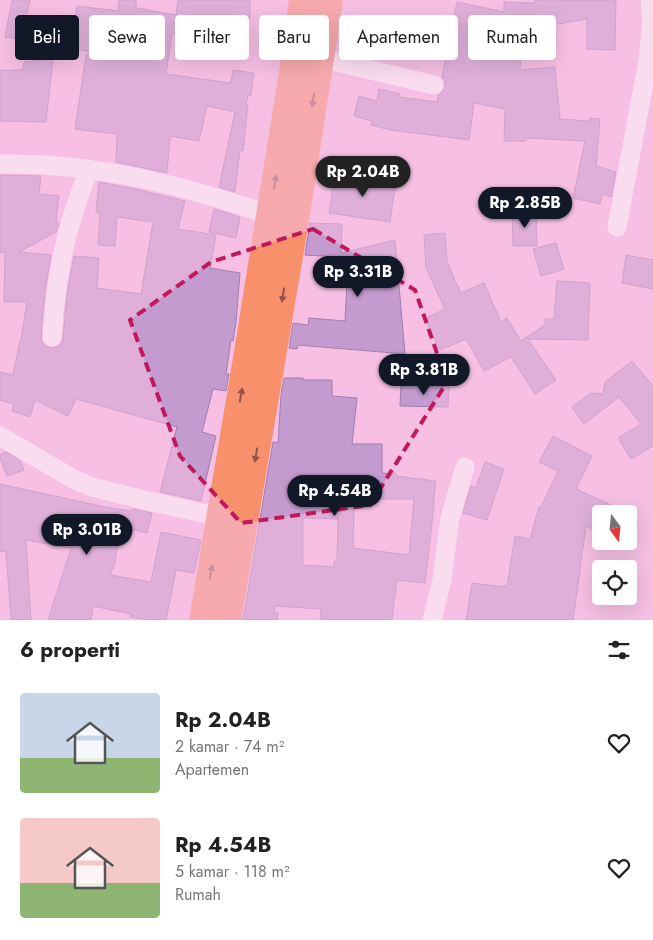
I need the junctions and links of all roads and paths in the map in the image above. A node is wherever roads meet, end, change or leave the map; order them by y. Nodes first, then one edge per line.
1 (303, 0) edge
2 (329, 0) edge
3 (650, 0) edge
4 (327, 15) edge
5 (320, 60) edge
6 (328, 60) edge
7 (434, 85) dead end
8 (0, 164) edge
9 (89, 169) junction
10 (270, 215) junction
11 (617, 227) dead end
12 (52, 337) dead end
13 (258, 367) junction
14 (0, 436) edge
15 (465, 467) dead end
16 (220, 517) junction
17 (203, 620) edge
18 (227, 620) edge
19 (432, 620) edge

10 -> 1 highway
2 - 4 highway
3 - 11 street
5 -> 13 highway
6 - 7 street
8 - 9 street
9 - 10 street
9 - 12 street
10 - 13 highway
16 -> 13 highway
13 -> 18 highway
14 - 16 street
15 - 19 street
17 -> 16 highway

